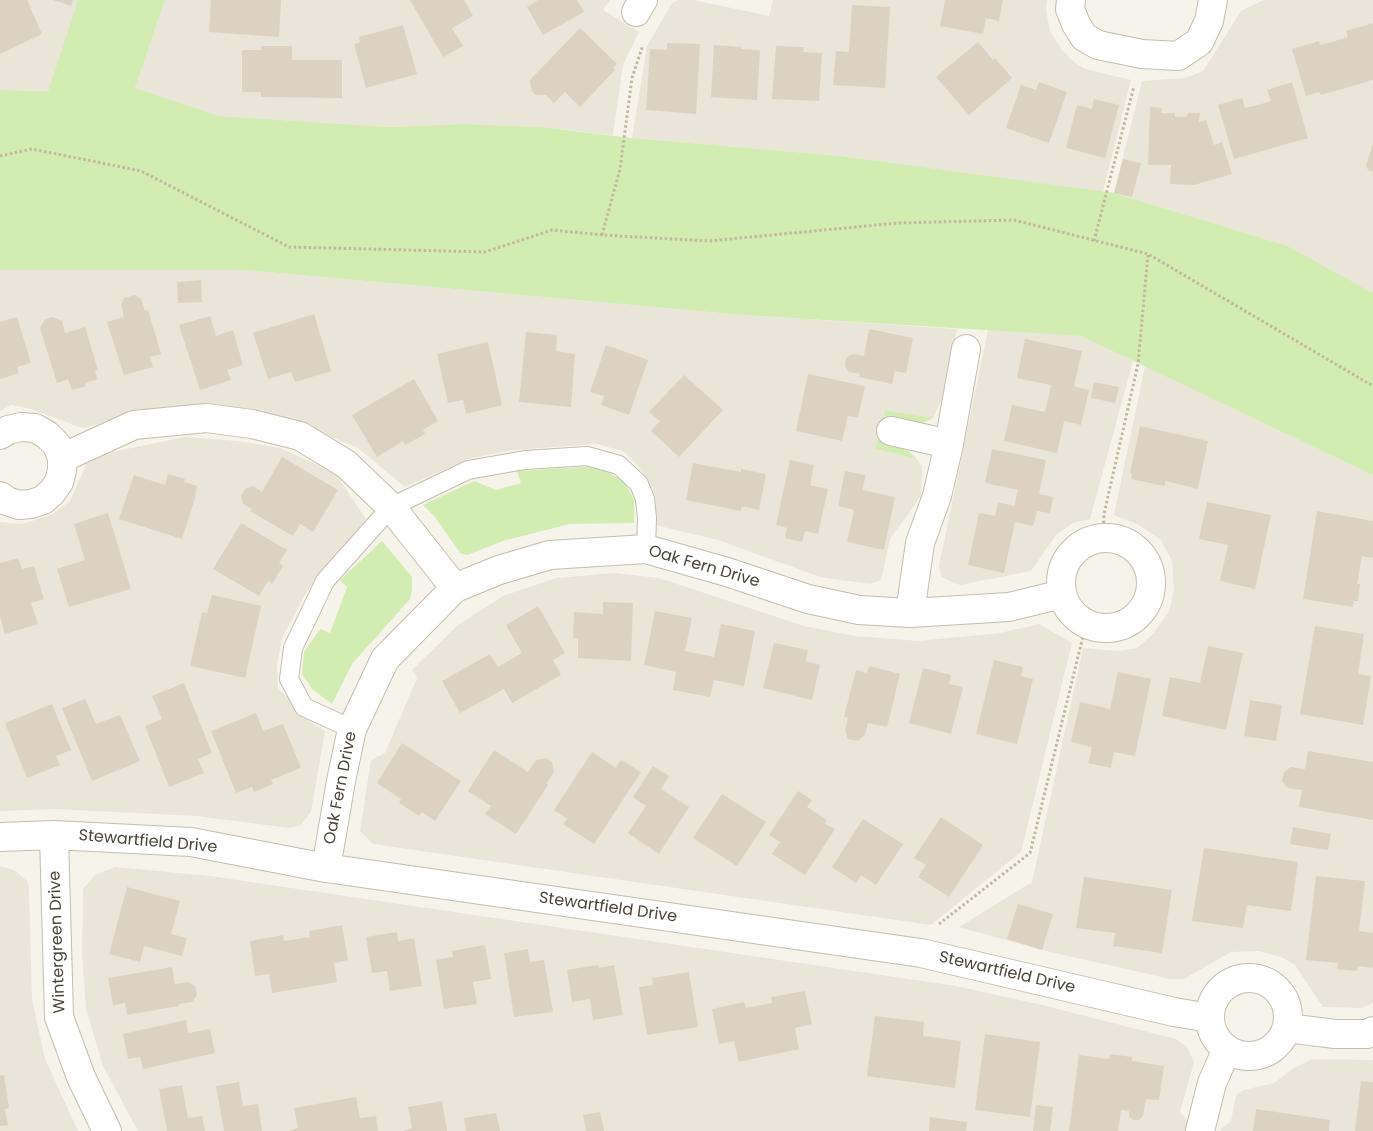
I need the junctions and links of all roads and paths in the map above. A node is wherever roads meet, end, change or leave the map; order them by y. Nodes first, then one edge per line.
1 (1071, 0) edge
2 (1213, 0) edge
3 (640, 6) edge
4 (1142, 54) junction
5 (0, 156) edge
6 (602, 235) junction
7 (1094, 241) junction
8 (1148, 254) junction
9 (966, 349) dead end
10 (1373, 386) edge
11 (891, 431) dead end
12 (0, 435) edge
13 (949, 444) junction
14 (62, 458) junction
15 (0, 496) edge
16 (391, 507) junction
17 (1103, 538) junction
18 (646, 549) junction
19 (455, 588) junction
20 (1062, 594) junction
21 (910, 612) junction
22 (1086, 624) junction
23 (352, 729) junction
24 (54, 835) junction
25 (0, 837) edge
26 (326, 868) junction
27 (922, 953) junction
28 (1210, 1018) junction
29 (1287, 1028) junction
30 (1373, 1031) edge
31 (1227, 1049) junction
32 (107, 1131) edge
33 (1200, 1131) edge

1 - 4 street
2 - 4 street
3 - 6 path
4 - 7 path
5 - 6 path
6 - 7 path
7 - 8 path
8 - 10 path
8 - 17 path
9 - 13 street
11 - 13 street
12 - 14 street
13 - 21 street
14 - 15 street
14 - 16 street
16 - 18 lane
16 - 19 street
16 - 23 lane
17 - 20 street
17 - 22 street
18 - 19 street, Oak Fern Drive
18 - 21 street, Oak Fern Drive
19 - 23 street, Oak Fern Drive
20 - 21 street, Oak Fern Drive
20 - 22 street
22 - 27 path
23 - 26 street, Oak Fern Drive
24 - 25 street, Stewartfield Drive
24 - 26 street, Stewartfield Drive
24 - 32 street, Wintergreen Drive
26 - 27 street, Stewartfield Drive
27 - 28 street, Stewartfield Drive
28 - 29 street
28 - 31 street
29 - 30 street
29 - 31 street
31 - 33 street

